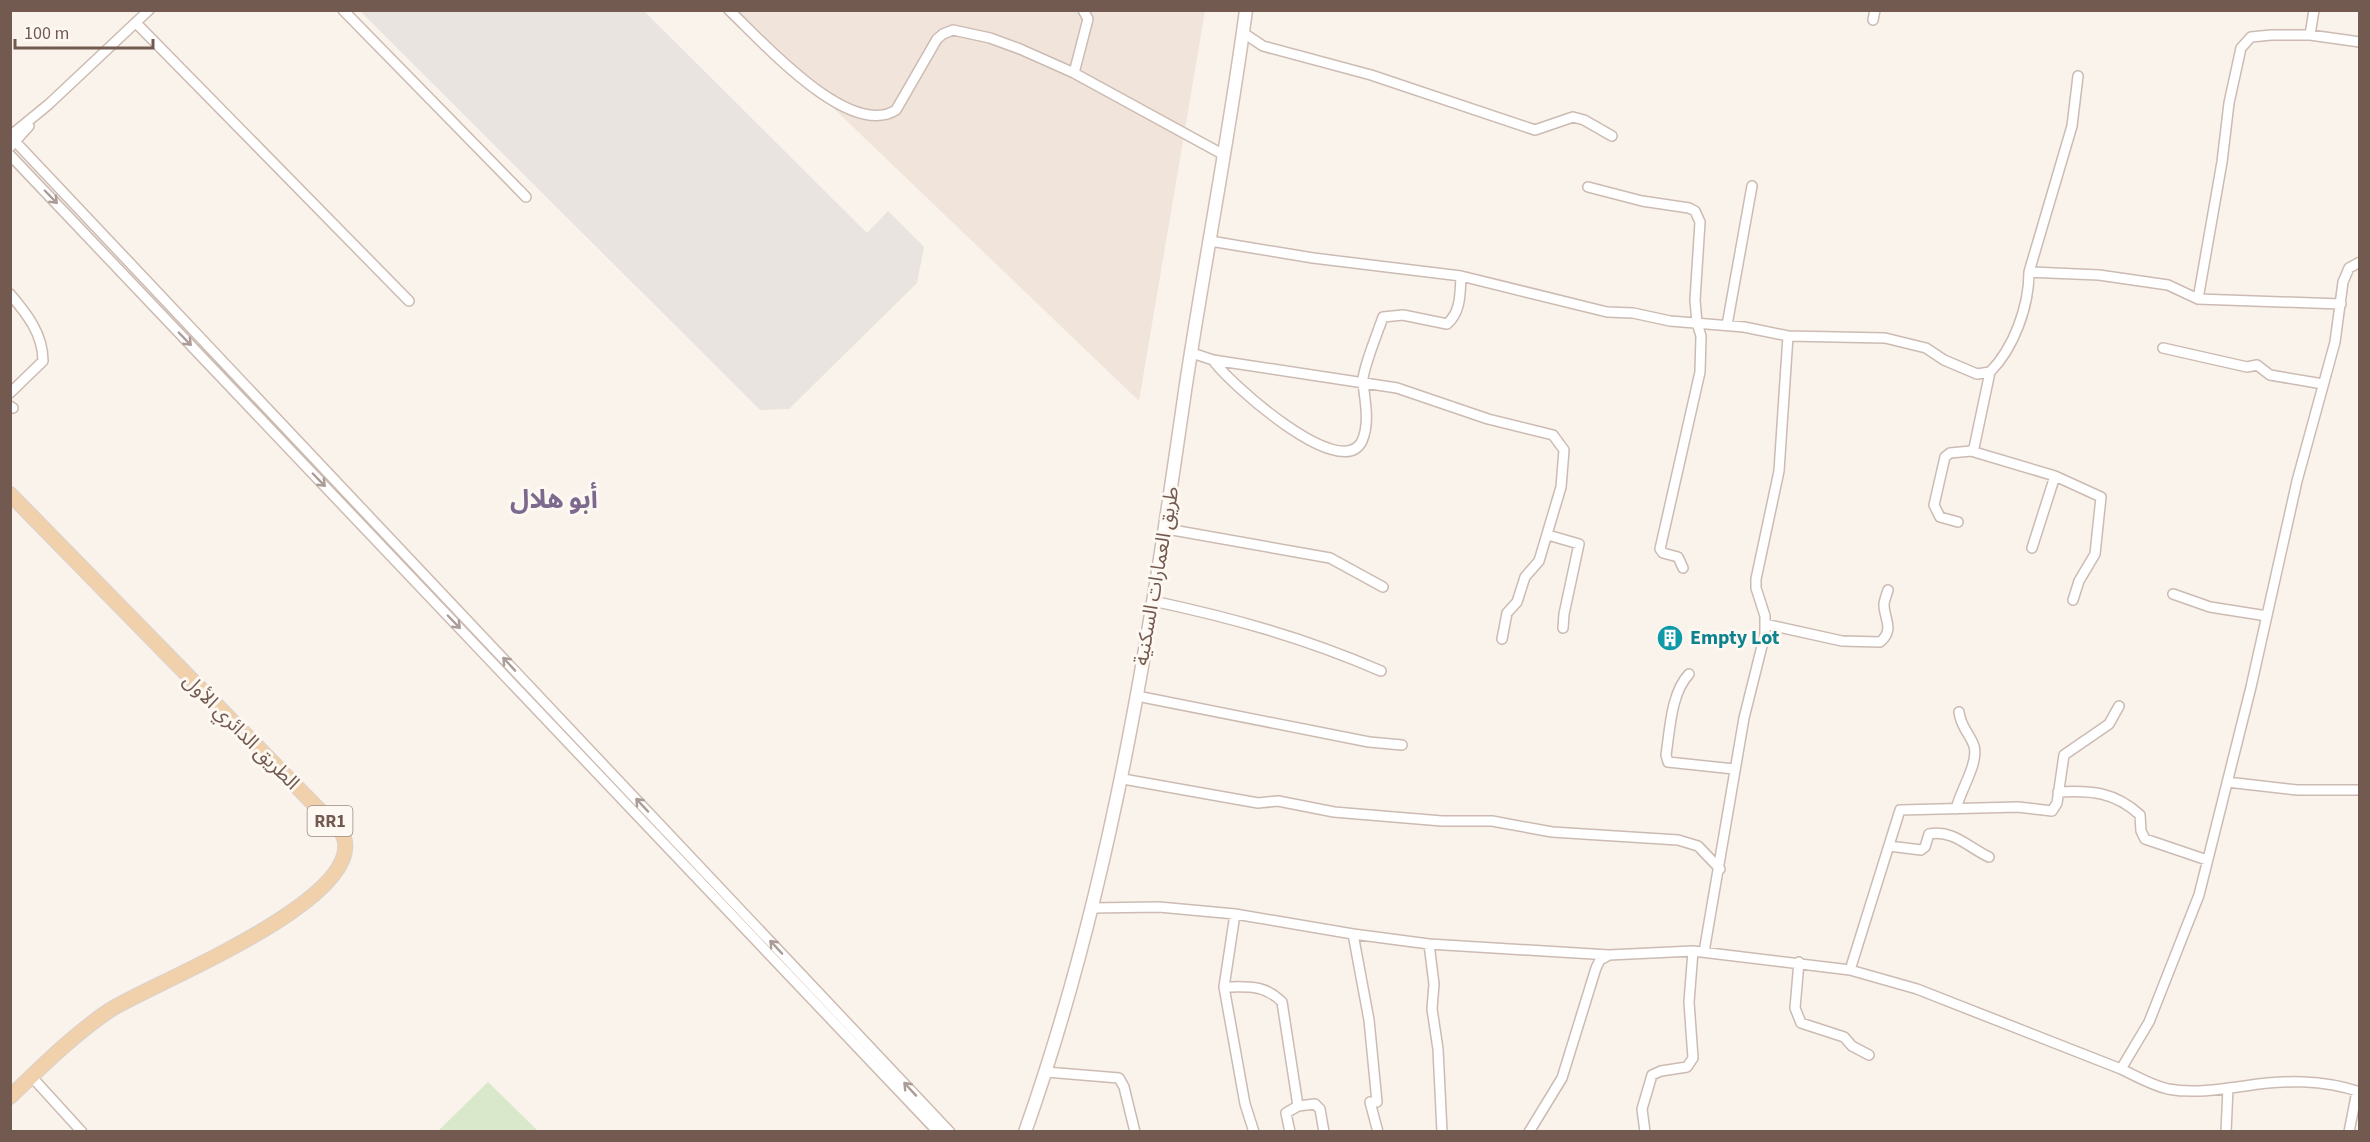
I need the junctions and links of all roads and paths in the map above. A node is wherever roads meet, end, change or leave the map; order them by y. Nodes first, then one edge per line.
1 (149, 10) edge
2 (343, 10) edge
3 (729, 10) edge
4 (1083, 10) edge
5 (1246, 10) edge
6 (2314, 10) edge
7 (136, 23) junction
8 (1242, 32) junction
9 (2310, 35) junction
10 (2360, 42) edge
11 (1074, 73) junction
12 (2078, 76) dead end
13 (1612, 136) dead end
14 (12, 140) edge
15 (10, 155) edge
16 (1224, 155) junction
17 (1752, 186) dead end
18 (1588, 187) dead end
19 (526, 197) dead end
20 (1210, 241) junction
21 (2360, 262) edge
22 (2029, 272) junction
23 (1461, 276) junction
24 (10, 294) edge
25 (2198, 299) junction
26 (409, 301) dead end
27 (2341, 304) junction
28 (1696, 323) junction
29 (1727, 325) junction
30 (1788, 336) junction
31 (2163, 348) dead end
32 (1192, 353) junction
33 (1213, 360) junction
34 (1990, 372) junction
35 (1362, 381) junction
36 (2323, 384) junction
37 (10, 393) edge
38 (1971, 451) junction
39 (2055, 476) junction
40 (10, 494) edge
41 (1958, 522) dead end
42 (1167, 529) junction
43 (1548, 536) junction
44 (2032, 548) dead end
45 (1683, 568) dead end
46 (1383, 587) dead end
47 (1888, 590) dead end
48 (2174, 594) dead end
49 (2073, 600) dead end
50 (1153, 601) junction
51 (2267, 616) junction
52 (1766, 624) junction
53 (1563, 628) dead end
54 (1502, 639) dead end
55 (1381, 671) dead end
56 (1689, 674) dead end
57 (1137, 696) junction
58 (2119, 706) dead end
59 (1959, 712) dead end
60 (1402, 745) dead end
61 (1734, 769) junction
62 (1123, 779) junction
63 (2227, 782) junction
64 (2360, 790) edge
65 (2058, 792) junction
66 (1956, 809) junction
67 (1889, 846) junction
68 (1989, 857) dead end
69 (2207, 860) junction
70 (1720, 869) junction
71 (1092, 908) junction
72 (1235, 914) junction
73 (1353, 934) junction
74 (1429, 944) junction
75 (1693, 951) junction
76 (1704, 952) junction
77 (1609, 955) junction
78 (1799, 962) junction
79 (1850, 970) junction
80 (1224, 987) junction
81 (1869, 1055) dead end
82 (2121, 1069) junction
83 (1046, 1072) junction
84 (31, 1076) junction
85 (2228, 1088) junction
86 (2358, 1091) edge
87 (10, 1097) edge
88 (1298, 1106) junction
89 (82, 1131) edge
90 (938, 1131) edge
91 (950, 1131) edge
92 (1025, 1131) edge
93 (1136, 1131) edge
94 (1254, 1131) edge
95 (1290, 1131) edge
96 (1324, 1131) edge
97 (1378, 1131) edge
98 (1442, 1131) edge
99 (1529, 1131) edge
100 (1645, 1131) edge
101 (2226, 1131) edge
102 (2349, 1131) edge

1 - 7 street
2 - 19 street
3 - 11 street
4 - 11 street
5 - 8 main road, طريق العمارات السكنية
6 - 9 street
7 - 14 street
7 - 26 street
8 - 13 street
8 - 16 main road, طريق العمارات السكنية
9 - 10 street
9 - 25 street
11 - 16 street
12 - 22 street
91 -> 14 street
15 -> 90 street
16 - 20 main road, طريق العمارات السكنية
17 - 29 street
18 - 28 street
20 - 23 street
20 - 32 main road, طريق العمارات السكنية
21 - 27 street
22 - 25 street
22 - 34 street
23 - 28 street
23 - 35 street
24 - 37 street
25 - 27 street
27 - 36 street
28 - 29 street
28 - 45 street
29 - 30 street
30 - 34 street
30 - 52 street
31 - 36 street
32 - 33 street
32 - 42 main road, طريق العمارات السكنية
33 - 35 street
33 - 35 street
34 - 38 street
35 - 43 street
36 - 51 street
38 - 39 street
38 - 41 street
39 - 44 street
39 - 49 street
40 - 84 main road, الطريق الدائري الأول / RR1
42 - 46 street
42 - 50 main road, طريق العمارات السكنية
43 - 53 street
43 - 54 street
47 - 52 street
48 - 51 street
50 - 55 street
50 - 57 main road, طريق العمارات السكنية
51 - 63 street
52 - 61 street
56 - 61 street
57 - 60 street
57 - 62 main road, طريق العمارات السكنية
58 - 65 street
59 - 66 street
61 - 70 street
62 - 70 street
62 - 71 main road, طريق العمارات السكنية
63 - 64 street
63 - 69 street
65 - 66 street
65 - 69 street
66 - 67 street
67 - 68 street
67 - 79 street
69 - 82 street
70 - 76 street
71 - 72 street
71 - 83 main road, طريق العمارات السكنية
72 - 73 street
72 - 80 street
73 - 74 street
73 - 97 street
74 - 77 street
74 - 98 street
75 - 76 street
75 - 77 street
75 - 100 street
76 - 78 street
77 - 99 street
78 - 79 street
78 - 81 street
79 - 82 street
80 - 88 street
80 - 94 street
82 - 85 street
83 - 92 main road, طريق العمارات السكنية
83 - 93 street
84 - 87 main road, الطريق الدائري الأول / RR1
84 - 89 street
85 - 86 street
85 - 101 street
86 - 102 street
88 - 95 street
88 - 96 street

